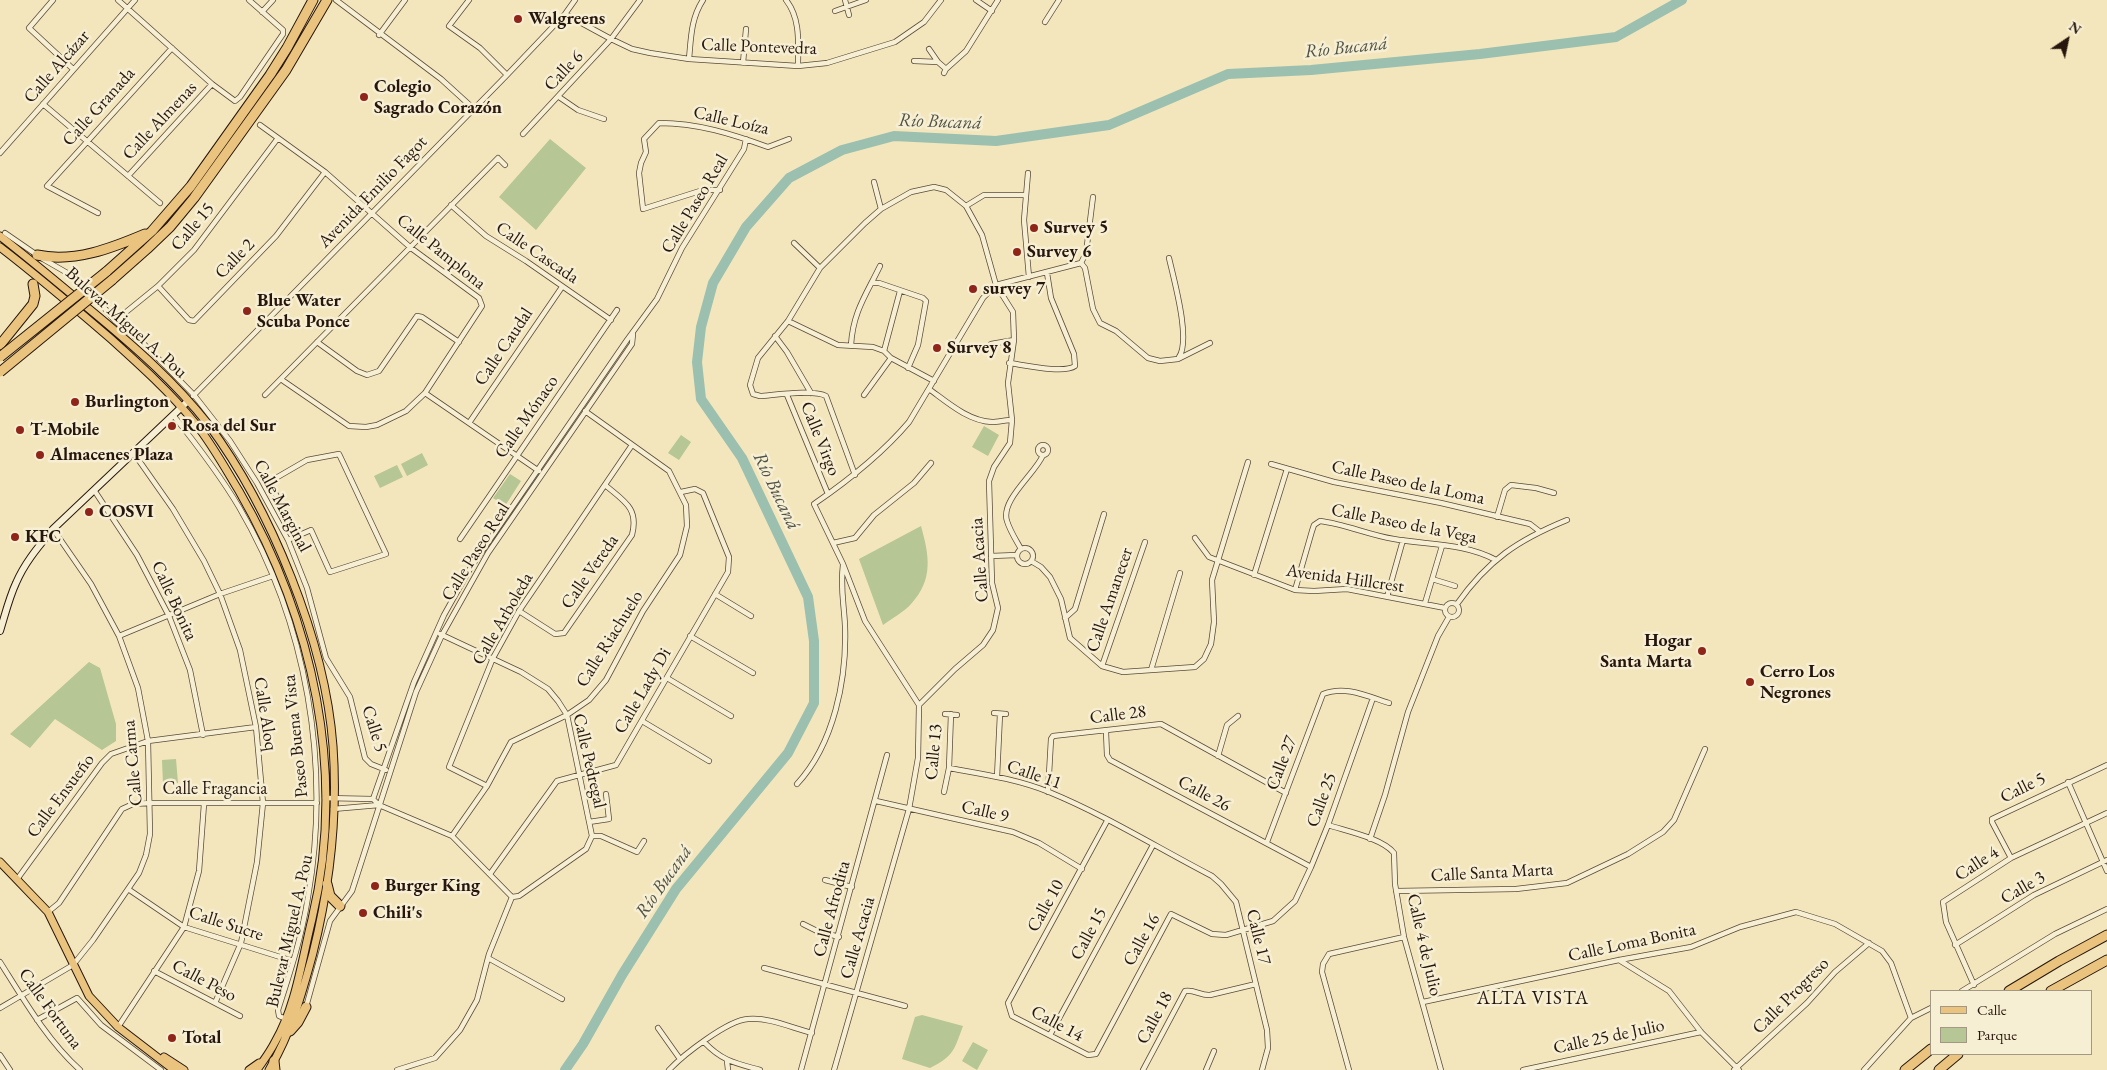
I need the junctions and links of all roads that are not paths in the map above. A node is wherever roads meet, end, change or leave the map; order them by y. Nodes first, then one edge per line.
1 (53, 0) edge
2 (118, 0) edge
3 (135, 0) edge
4 (248, 0) edge
5 (273, 0) edge
6 (313, 0) edge
7 (327, 0) edge
8 (336, 0) edge
9 (405, 0) edge
10 (469, 0) edge
11 (575, 0) edge
12 (640, 0) edge
13 (703, 0) edge
14 (786, 0) edge
15 (845, 0) edge
16 (866, 0) edge
17 (941, 0) edge
18 (976, 0) edge
19 (998, 0) edge
20 (1059, 0) edge
21 (848, 7) junction
22 (127, 9) junction
23 (834, 11) dead end
24 (992, 11) junction
25 (262, 12) junction
26 (565, 14) junction
27 (849, 16) dead end
28 (1046, 22) dead end
29 (746, 29) dead end
30 (380, 35) junction
31 (611, 39) junction
32 (172, 48) junction
33 (929, 48) dead end
34 (689, 59) junction
35 (914, 61) dead end
36 (938, 62) junction
37 (743, 63) junction
38 (798, 66) junction
39 (73, 69) junction
40 (507, 75) junction
41 (212, 84) junction
42 (559, 97) junction
43 (43, 104) junction
44 (474, 109) junction
45 (604, 119) dead end
46 (260, 126) dead end
47 (523, 134) dead end
48 (278, 138) junction
49 (789, 139) dead end
50 (746, 140) junction
51 (87, 141) junction
52 (0, 152) edge
53 (505, 165) dead end
54 (325, 172) junction
55 (1028, 173) dead end
56 (128, 176) junction
57 (874, 182) dead end
58 (720, 190) junction
59 (1026, 195) junction
60 (1093, 197) dead end
61 (160, 203) dead end
62 (451, 205) junction
63 (966, 206) junction
64 (881, 208) junction
65 (98, 213) dead end
66 (372, 213) junction
67 (152, 231) junction
68 (3, 234) edge
69 (794, 243) dead end
70 (0, 246) edge
71 (411, 248) junction
72 (37, 255) junction
73 (1169, 258) dead end
74 (1081, 263) junction
75 (880, 266) dead end
76 (820, 268) junction
77 (1047, 273) junction
78 (1029, 277) junction
79 (872, 283) junction
80 (34, 284) dead end
81 (996, 285) junction
82 (158, 286) junction
83 (562, 287) junction
84 (900, 291) junction
85 (617, 310) dead end
86 (611, 320) junction
87 (788, 320) junction
88 (115, 321) junction
89 (633, 333) junction
90 (774, 336) junction
91 (1014, 340) junction
92 (317, 342) junction
93 (459, 342) junction
94 (1210, 343) dead end
95 (991, 344) dead end
96 (1, 345) edge
97 (851, 345) junction
98 (884, 351) junction
99 (0, 357) edge
100 (892, 358) junction
101 (1178, 359) junction
102 (1009, 363) junction
103 (908, 368) junction
104 (0, 372) edge
105 (282, 380) junction
106 (934, 381) junction
107 (928, 389) junction
108 (425, 393) junction
109 (811, 393) junction
110 (787, 395) junction
111 (265, 396) dead end
112 (864, 396) dead end
113 (191, 398) junction
114 (182, 408) junction
115 (585, 411) junction
116 (173, 415) junction
117 (1012, 420) junction
118 (469, 423) junction
119 (632, 445) junction
120 (133, 452) junction
121 (1043, 454) dead end
122 (518, 455) junction
123 (1248, 462) dead end
124 (931, 463) dead end
125 (1271, 464) dead end
126 (1287, 469) junction
127 (537, 470) junction
128 (542, 473) junction
129 (855, 475) junction
130 (605, 485) junction
131 (94, 490) junction
132 (681, 492) junction
133 (1554, 493) dead end
134 (828, 494) junction
135 (1104, 514) dead end
136 (1498, 517) junction
137 (1567, 520) dead end
138 (54, 528) junction
139 (1539, 531) junction
140 (298, 535) junction
141 (1195, 538) dead end
142 (460, 539) dead end
143 (288, 540) junction
144 (1403, 540) junction
145 (1145, 542) dead end
146 (833, 543) junction
147 (1442, 546) junction
148 (1021, 549) junction
149 (1017, 555) junction
150 (991, 556) junction
151 (1216, 560) junction
152 (1496, 560) junction
153 (1031, 561) junction
154 (843, 564) junction
155 (1180, 573) dead end
156 (1254, 574) junction
157 (273, 576) junction
158 (1432, 579) junction
159 (1455, 586) dead end
160 (1295, 590) junction
161 (220, 594) junction
162 (715, 594) junction
163 (1387, 597) junction
164 (1425, 603) junction
165 (1457, 604) junction
166 (748, 607) dead end
167 (1445, 608) junction
168 (519, 611) junction
169 (745, 613) junction
170 (169, 616) junction
171 (751, 616) dead end
172 (1449, 617) junction
173 (1065, 618) junction
174 (0, 631) edge
175 (436, 633) junction
176 (442, 635) junction
177 (120, 636) junction
178 (690, 636) junction
179 (493, 658) junction
180 (751, 664) dead end
181 (1102, 666) junction
182 (748, 670) junction
183 (1151, 670) junction
184 (753, 673) dead end
185 (667, 678) junction
186 (343, 684) joint
187 (1373, 698) junction
188 (1389, 703) dead end
189 (919, 705) junction
190 (994, 713) dead end
191 (567, 715) junction
192 (956, 715) dead end
193 (731, 716) dead end
194 (1238, 716) dead end
195 (642, 721) junction
196 (256, 727) junction
197 (1106, 732) junction
198 (203, 735) junction
199 (148, 741) junction
200 (1704, 749) dead end
201 (887, 755) dead end
202 (1218, 756) junction
203 (709, 761) dead end
204 (2107, 765) edge
205 (949, 768) junction
206 (384, 769) junction
207 (389, 771) junction
208 (579, 776) junction
209 (997, 777) junction
210 (2068, 782) junction
211 (797, 784) dead end
212 (487, 786) junction
213 (944, 792) dead end
214 (1048, 792) junction
215 (1286, 793) junction
216 (606, 794) dead end
217 (325, 798) junction
218 (334, 798) junction
219 (372, 799) junction
220 (876, 801) junction
221 (150, 803) junction
222 (263, 803) junction
223 (317, 803) junction
224 (204, 804) junction
225 (379, 805) junction
226 (325, 808) junction
227 (334, 809) junction
228 (909, 809) junction
229 (2107, 813) edge
230 (1106, 821) junction
231 (589, 822) junction
232 (2086, 822) junction
233 (1328, 825) junction
234 (452, 836) junction
235 (592, 836) junction
236 (1370, 839) junction
237 (644, 840) dead end
238 (1267, 842) junction
239 (1153, 845) junction
240 (2011, 858) junction
241 (2105, 861) edge
242 (0, 862) edge
243 (1311, 867) junction
244 (1082, 869) junction
245 (2107, 871) edge
246 (490, 874) junction
247 (18, 878) junction
248 (825, 880) dead end
249 (327, 884) junction
250 (852, 888) junction
251 (128, 889) junction
252 (1396, 892) junction
253 (512, 897) junction
254 (340, 906) junction
255 (2107, 909) edge
256 (48, 912) junction
257 (803, 924) dead end
258 (184, 927) junction
259 (1243, 929) junction
260 (2107, 936) edge
261 (838, 937) junction
262 (1404, 937) junction
263 (240, 943) junction
264 (1869, 943) junction
265 (1955, 945) junction
266 (488, 958) junction
267 (1619, 960) junction
268 (2107, 960) edge
269 (293, 961) junction
270 (0, 962) edge
271 (73, 965) junction
272 (764, 968) dead end
273 (154, 971) junction
274 (1256, 984) junction
275 (825, 985) junction
276 (1974, 985) junction
277 (1964, 990) edge
278 (2011, 990) edge
279 (2053, 990) edge
280 (21, 994) junction
281 (856, 994) junction
282 (562, 999) dead end
283 (1423, 1002) junction
284 (215, 1003) junction
285 (1008, 1003) joint
286 (306, 1006) joint
287 (904, 1006) dead end
288 (0, 1008) edge
289 (1930, 1008) edge
290 (240, 1016) dead end
291 (1911, 1018) junction
292 (286, 1019) junction
293 (37, 1020) junction
294 (118, 1027) junction
295 (658, 1028) dead end
296 (290, 1031) junction
297 (1701, 1032) junction
298 (812, 1033) junction
299 (1050, 1035) junction
300 (704, 1042) junction
301 (1099, 1047) joint
302 (1930, 1050) edge
303 (1214, 1051) dead end
304 (0, 1055) edge
305 (1957, 1055) edge
306 (680, 1059) junction
307 (264, 1060) junction
308 (727, 1061) junction
309 (275, 1066) edge
310 (179, 1069) edge
311 (1737, 1069) edge
312 (10, 1070) edge
313 (80, 1070) edge
314 (161, 1070) edge
315 (193, 1070) edge
316 (249, 1070) edge
317 (257, 1070) edge
318 (269, 1070) edge
319 (398, 1070) edge
320 (669, 1070) edge
321 (728, 1070) edge
322 (760, 1070) edge
323 (801, 1070) edge
324 (834, 1070) edge
325 (1143, 1070) edge
326 (1206, 1070) edge
327 (1262, 1070) edge
328 (1349, 1070) edge
329 (1441, 1070) edge
330 (1523, 1070) edge
331 (1864, 1070) edge
332 (1905, 1070) edge
333 (1939, 1070) edge

1 - 39 street
2 - 22 street
3 - 22 street, Calle Alcázar
4 - 25 street
5 - 25 street
6 - 67 highway
7 - 104 highway, bridge
8 - 30 street
9 - 30 street
10 - 40 street
11 - 26 street, Avenida Emilio Fagot
12 - 31 street, Calle 6
13 - 34 street
14 - 38 street
15 - 21 street
16 - 21 street
17 - 38 street, Calle Pontevedra
18 - 24 street
19 - 24 street
20 - 28 street
21 - 23 street
21 - 27 street
22 - 32 street
22 - 39 street, Calle Alcázar
24 - 36 street
25 - 41 street
26 - 31 street, Calle Pontevedra
26 - 40 street, Avenida Emilio Fagot
29 - 37 street
30 - 44 street
31 - 34 street, Calle Pontevedra
31 - 42 street, Calle 6
32 - 41 street
32 - 51 street, Calle Granada
33 - 36 street
34 - 37 street, Calle Pontevedra
35 - 36 street
37 - 38 street, Calle Pontevedra
39 - 43 street, Calle Alcázar
40 - 44 street, Avenida Emilio Fagot
41 - 56 street, Calle Almenas
42 - 45 street
42 - 47 street, Calle 6
43 - 51 street
43 - 52 street, Calle Alcázar
44 - 66 street, Avenida Emilio Fagot
46 - 48 street, Calle Pamplona
48 - 54 street, Calle Pamplona
48 - 82 street, Calle 15
49 - 50 street, Calle Loíza
50 - 58 street, Calle Paseo Real
50 - 58 street, Calle Loíza
51 - 56 street
51 - 65 street, Calle Granada
53 - 62 street
54 - 66 street, Calle Pamplona
54 - 82 street, Calle 2
55 - 59 street
56 - 61 street
57 - 64 street
58 - 89 street, Calle Paseo Real
59 - 63 street
59 - 78 street
60 - 74 street
62 - 71 street
62 - 83 street, Calle Cascada
63 - 64 street, Calle Acacia
63 - 81 street, Calle Acacia
64 - 76 street, Calle Acacia
66 - 71 street, Calle Pamplona
66 - 113 street, Avenida Emilio Fagot
67 - 72 highway
67 - 99 highway, bridge
68 - 72 street, Calle Marginal
68 - 113 main road, Bulevar Miguel A. Pou
69 - 76 street
70 - 114 main road, Bulevar Miguel A. Pou
71 - 92 street
71 - 93 street, Calle Pamplona
72 - 88 street, Calle Marginal
73 - 101 street
74 - 77 street
74 - 101 street
75 - 79 street
76 - 87 street, Calle Acacia
77 - 78 street
77 - 102 street
78 - 81 street
79 - 84 street
79 - 97 street
80 - 96 highway
81 - 91 street, Calle Acacia
81 - 106 street
82 - 88 street, Calle 15
83 - 86 street, Calle Cascada
83 - 118 street, Calle Caudal
84 - 98 street
84 - 103 street
85 - 86 street, Calle Mónaco
86 - 122 street, Calle Mónaco
87 - 90 street, Calle Acacia
87 - 97 street
88 - 113 street, Calle Marginal
89 - 115 street, Calle Paseo Real
89 - 127 street, Calle Paseo Real
90 - 109 street
90 - 110 street, Calle Acacia
91 - 95 street
91 - 102 street, Calle Acacia
92 - 93 street
92 - 105 street
93 - 108 street, Calle Pamplona
94 - 101 street
97 - 98 street
98 - 100 street
100 - 103 street
100 - 112 street
102 - 117 street, Calle Acacia
103 - 106 street
105 - 108 street, Calle Pamplona
105 - 111 street
106 - 107 street
107 - 117 street
107 - 129 street
108 - 118 street
109 - 110 street
109 - 129 street
110 - 134 street, Calle Virgo
113 - 114 street
113 - 143 street, Calle Marginal
113 - 218 main road, Bulevar Miguel A. Pou
114 - 116 street
114 - 217 main road, Bulevar Miguel A. Pou
115 - 119 street, Calle Riachuelo
115 - 128 street, Calle Paseo Real
116 - 120 street
116 - 157 street, Paseo Buena Vista
117 - 150 street, Calle Acacia
118 - 122 street
119 - 130 street, Calle Arboleda
119 - 132 street, Calle Riachuelo
120 - 131 street
120 - 161 street, Calle Aloq
121 - 148 street
122 - 127 street
122 - 142 street, Calle Mónaco
123 - 151 street
124 - 146 street
125 - 126 street, Calle Paseo de la Loma
126 - 136 street, Calle Paseo de la Loma
126 - 156 street
127 - 128 street
127 - 175 street, Calle Paseo Real
128 - 176 street, Calle Paseo Real
129 - 134 street
130 - 168 street, Calle Arboleda
130 - 168 street, Calle Vereda
131 - 138 street
131 - 170 street, Calle Bonita
132 - 162 street, Calle Lady Di
132 - 191 street, Calle Riachuelo
133 - 136 street
134 - 146 street
135 - 173 street
136 - 139 street, Calle Paseo de la Loma
137 - 139 street
138 - 174 street
138 - 177 street, Calle Carma
139 - 152 street
140 - 140 street
140 - 143 street
141 - 151 street, Avenida Hillcrest
143 - 186 street, Calle Marginal
144 - 147 street, Calle Paseo de la Vega
144 - 160 street, Calle Paseo de la Vega
144 - 163 street
145 - 181 street, Calle Amanecer
146 - 154 street
147 - 152 street, Calle Paseo de la Vega
147 - 158 street
148 - 149 street
148 - 153 street
149 - 150 street
149 - 153 street
150 - 189 street, Calle Acacia
151 - 156 street, Avenida Hillcrest
151 - 183 street
152 - 165 street
153 - 173 street
154 - 189 street
154 - 211 street
155 - 183 street
156 - 160 street, Avenida Hillcrest
157 - 161 street
157 - 223 street, Paseo Buena Vista
158 - 159 street
158 - 164 street
160 - 163 street, Avenida Hillcrest
161 - 170 street
161 - 196 street, Calle Aloq
162 - 169 street
162 - 178 street, Calle Lady Di
163 - 164 street, Avenida Hillcrest
164 - 167 street, Avenida Hillcrest
165 - 167 street
165 - 172 street
166 - 169 street
167 - 172 street
168 - 179 street, Calle Arboleda
169 - 171 street
170 - 177 street
170 - 198 street, Calle Bonita
172 - 236 street
173 - 181 street
175 - 176 street, Calle Pedregal
175 - 206 street, Calle Paseo Real
176 - 179 street, Calle Pedregal
176 - 207 street, Calle Paseo Real
177 - 199 street, Calle Carma
178 - 182 street
178 - 185 street, Calle Lady Di
179 - 191 street, Calle Pedregal
179 - 212 street, Calle Arboleda
180 - 182 street
181 - 183 street
182 - 184 street
185 - 193 street
185 - 195 street, Calle Lady Di
186 - 206 street, Calle 5
187 - 188 street
187 - 215 street, Calle 27
187 - 233 street, Calle 25
189 - 228 street, Calle Acacia
190 - 209 street
191 - 208 street, Calle Pedregal
191 - 212 street, Calle Riachuelo
192 - 205 street, Calle 13
194 - 202 street
195 - 203 street
195 - 208 street, Calle Lady Di
196 - 198 street, Calle Ensueño
196 - 222 street, Calle Aloq
197 - 202 street, Calle 28
197 - 214 street, Calle 28
197 - 238 street, Calle 26
198 - 199 street, Calle Ensueño
199 - 221 street, Calle Carma
199 - 247 street, Calle Ensueño
200 - 252 street, Calle Santa Marta
201 - 220 street, Calle Afrodita
202 - 215 street, Calle 28
204 - 210 street, Calle 5
205 - 209 street, Calle 11
205 - 213 street, Calle 13
206 - 207 street, Calle 5
206 - 219 street, Calle Paseo Real
207 - 225 street, Calle Paseo Real
208 - 231 street, Calle Pedregal
208 - 246 street, Calle Lady Di
209 - 214 street, Calle 11
210 - 232 street
210 - 240 street, Calle 5
212 - 234 street, Calle Riachuelo
214 - 230 street, Calle 11
215 - 238 street, Calle 27
216 - 231 street
217 - 218 street
217 - 226 main road, Bulevar Miguel A. Pou
218 - 219 street
218 - 227 main road, Bulevar Miguel A. Pou
219 - 225 street
220 - 228 street, Calle 9
220 - 250 street, Calle Afrodita
221 - 224 street, Calle Fragancia
221 - 251 street, Calle Carma
221 - 256 street, Calle Fragancia
222 - 223 street, Calle Fragancia
222 - 224 street, Calle Fragancia
222 - 263 street, Calle Aloq
223 - 269 street, Paseo Buena Vista
224 - 258 street
225 - 227 street
225 - 234 street
225 - 254 street
226 - 227 street
226 - 292 main road, Bulevar Miguel A. Pou
227 - 249 main road, Bulevar Miguel A. Pou
228 - 244 street, Calle 9
228 - 281 street, Calle Acacia
229 - 232 street, Calle 4
230 - 239 street, Calle 17
230 - 244 street, Calle 10
231 - 235 street, Calle Pedregal
232 - 240 street, Calle 4
232 - 241 street
233 - 236 street
233 - 243 street, Calle 25
234 - 246 street
235 - 237 street
235 - 253 street, Calle Pedregal
236 - 252 street, Calle 4 de Julio
238 - 243 street, Calle 26
239 - 259 street, Calle 17
239 - 299 street, Calle 15
240 - 265 street, Calle 4
241 - 245 street
241 - 265 street, Calle 3
242 - 247 main road
243 - 259 street, Calle 25
244 - 285 street, Calle 10
246 - 253 street
247 - 256 main road
248 - 250 street
249 - 254 highway
249 - 296 main road, Bulevar Miguel A. Pou
250 - 261 street, Calle Afrodita
251 - 258 street, Calle Sucre
251 - 271 street, Calle Carma
252 - 262 street, Calle 4 de Julio
253 - 266 street
254 - 286 street
255 - 276 street
256 - 271 main road
257 - 261 street
258 - 263 street, Calle Sucre
258 - 273 street
259 - 274 street, Calle 17
259 - 301 street, Calle 16
260 - 278 highway
261 - 275 street, Calle Afrodita
262 - 283 street, Calle 4 de Julio
262 - 328 street
263 - 269 street, Calle Sucre
263 - 284 street, Calle Aloq
264 - 267 street, Calle Loma Bonita
264 - 291 street, Calle Loma Bonita
264 - 311 street, Calle Progreso
265 - 276 street, Calle 4
266 - 282 street
266 - 319 street
267 - 283 street, Calle Loma Bonita
267 - 297 street
268 - 279 highway
269 - 292 street, Paseo Buena Vista
270 - 280 street, Calle Fortuna
271 - 280 street
271 - 294 main road
272 - 275 street
273 - 284 street, Calle Peso
273 - 294 street
274 - 325 street, Calle 18
274 - 327 street, Calle 17
275 - 281 street
275 - 298 street, Calle Afrodita
276 - 277 street
280 - 288 street
280 - 293 street, Calle Fortuna
281 - 287 street
281 - 324 street, Calle Acacia
283 - 329 street, Calle 4 de Julio
284 - 290 street, Calle Peso
285 - 299 street, Calle 14
286 - 296 highway
289 - 291 street
291 - 331 street
292 - 307 main road, Bulevar Miguel A. Pou
293 - 313 street, Calle Fortuna
293 - 314 street
294 - 310 main road
295 - 306 street
296 - 309 main road, Bulevar Miguel A. Pou
297 - 311 street
297 - 330 street, Calle 25 de Julio
298 - 300 street
298 - 323 street, Calle Afrodita
299 - 301 street, Calle 14
300 - 306 street
300 - 308 street
302 - 332 highway
303 - 326 street
304 - 312 street
305 - 333 highway
306 - 320 street
307 - 316 main road
307 - 317 main road, Bulevar Miguel A. Pou
308 - 321 street
308 - 322 street
309 - 318 main road, Bulevar Miguel A. Pou
310 - 315 main road

